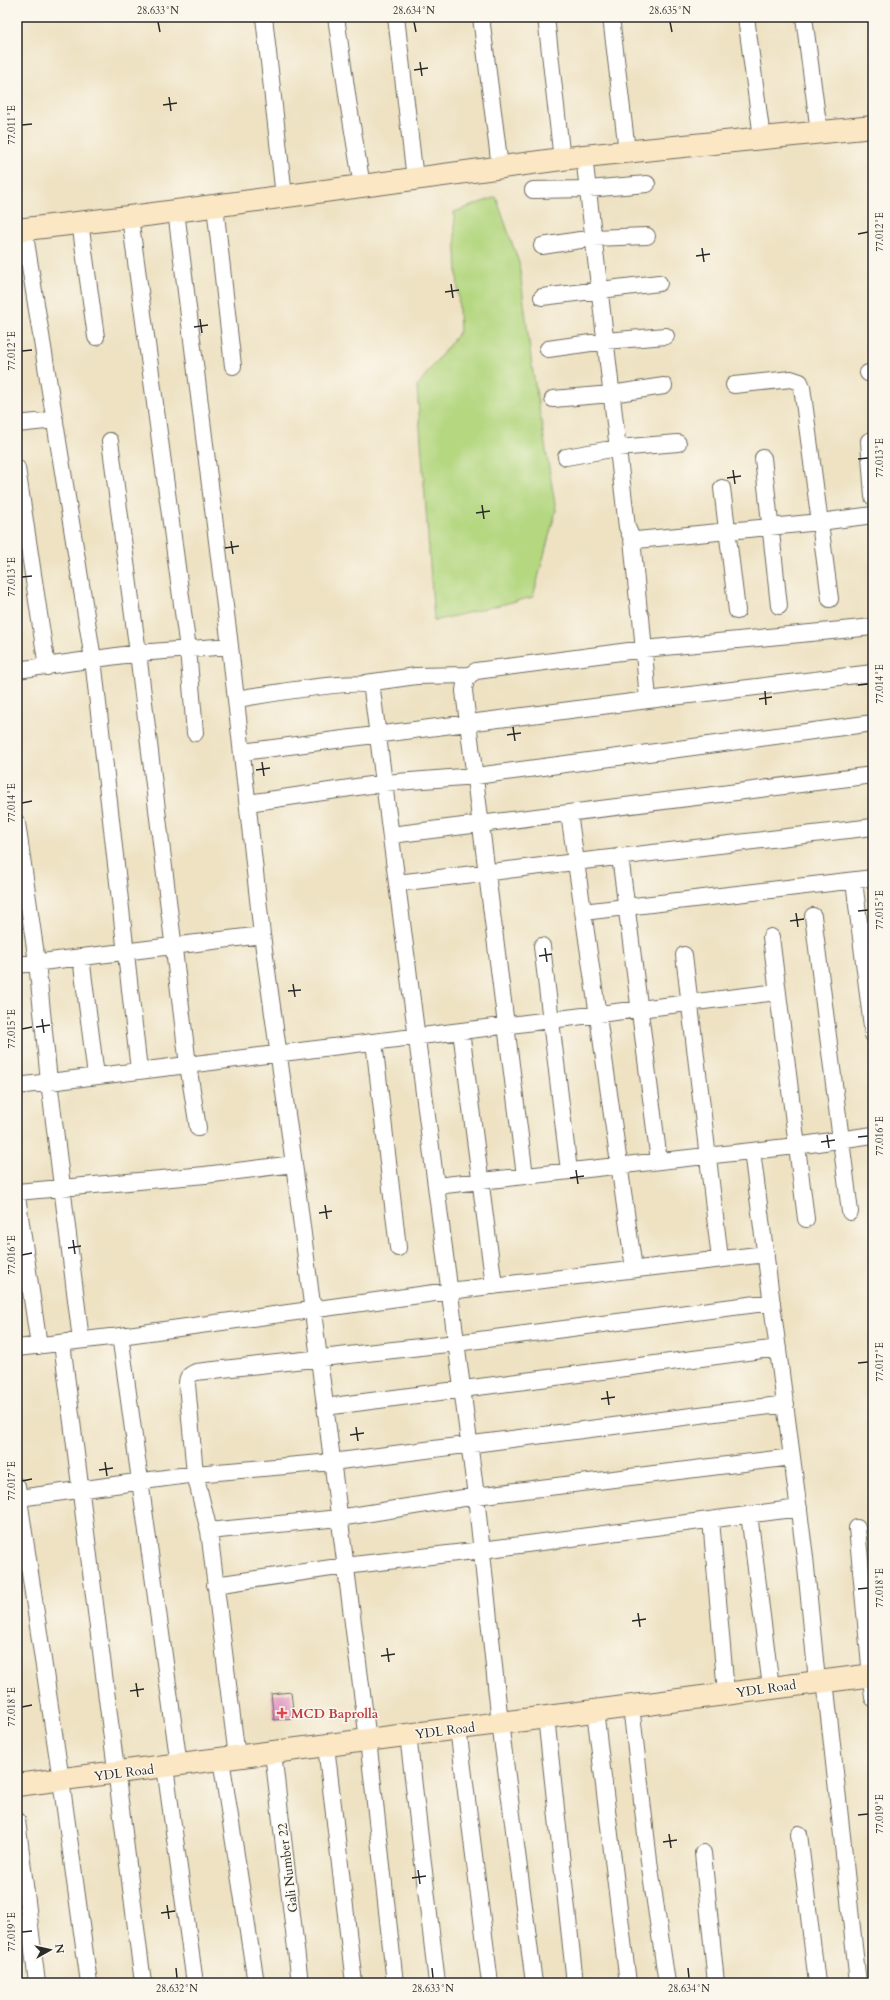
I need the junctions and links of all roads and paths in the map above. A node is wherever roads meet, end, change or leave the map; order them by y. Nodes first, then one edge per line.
1 (264, 17) edge
2 (336, 17) edge
3 (396, 17) edge
4 (481, 17) edge
5 (546, 17) edge
6 (611, 17) edge
7 (746, 17) edge
8 (804, 17) edge
9 (873, 127) edge
10 (818, 132) junction
11 (762, 138) junction
12 (627, 151) junction
13 (584, 156) junction
14 (562, 160) junction
15 (500, 167) junction
16 (415, 179) junction
17 (647, 184) dead end
18 (362, 186) junction
19 (588, 189) junction
20 (533, 190) dead end
21 (284, 196) junction
22 (215, 206) junction
23 (176, 211) junction
24 (130, 217) junction
25 (80, 222) junction
26 (21, 230) edge
27 (647, 236) dead end
28 (593, 238) junction
29 (542, 246) dead end
30 (659, 284) dead end
31 (599, 292) junction
32 (542, 297) dead end
33 (666, 336) dead end
34 (96, 337) dead end
35 (605, 341) junction
36 (548, 349) dead end
37 (233, 366) dead end
38 (734, 384) dead end
39 (664, 386) dead end
40 (611, 394) junction
41 (554, 400) dead end
42 (55, 420) junction
43 (17, 424) edge
44 (110, 441) dead end
45 (869, 441) dead end
46 (678, 443) dead end
47 (617, 448) junction
48 (566, 457) dead end
49 (763, 458) dead end
50 (17, 468) edge
51 (722, 488) dead end
52 (873, 497) edge
53 (873, 515) edge
54 (820, 522) junction
55 (771, 527) junction
56 (726, 532) junction
57 (632, 538) junction
58 (830, 599) dead end
59 (779, 606) dead end
60 (737, 611) dead end
61 (873, 627) edge
62 (230, 646) junction
63 (188, 649) junction
64 (644, 649) junction
65 (138, 653) junction
66 (93, 659) junction
67 (47, 667) junction
68 (17, 670) edge
69 (873, 673) edge
70 (468, 675) junction
71 (366, 683) junction
72 (236, 699) junction
73 (648, 700) junction
74 (873, 723) edge
75 (468, 724) junction
76 (196, 733) dead end
77 (378, 735) junction
78 (242, 752) junction
79 (476, 776) junction
80 (873, 776) edge
81 (384, 783) junction
82 (248, 804) junction
83 (569, 813) junction
84 (17, 823) edge
85 (481, 824) junction
86 (873, 827) edge
87 (391, 835) junction
88 (620, 856) junction
89 (576, 861) junction
90 (486, 872) junction
91 (873, 878) edge
92 (854, 881) junction
93 (397, 884) junction
94 (626, 907) junction
95 (583, 912) junction
96 (813, 916) dead end
97 (262, 935) junction
98 (771, 937) dead end
99 (174, 946) junction
100 (542, 946) dead end
101 (126, 951) junction
102 (684, 955) dead end
103 (81, 957) junction
104 (37, 962) junction
105 (17, 964) edge
106 (777, 992) junction
107 (688, 1003) junction
108 (639, 1009) junction
109 (597, 1014) junction
110 (551, 1020) junction
111 (505, 1025) junction
112 (461, 1031) junction
113 (873, 1035) edge
114 (417, 1036) junction
115 (374, 1042) junction
116 (278, 1054) junction
117 (188, 1065) junction
118 (140, 1070) junction
119 (96, 1076) junction
120 (49, 1081) junction
121 (17, 1086) edge
122 (198, 1128) dead end
123 (873, 1135) edge
124 (841, 1140) junction
125 (796, 1146) junction
126 (752, 1151) junction
127 (708, 1156) junction
128 (660, 1161) junction
129 (294, 1164) junction
130 (618, 1166) junction
131 (569, 1171) junction
132 (525, 1176) junction
133 (480, 1181) junction
134 (436, 1186) junction
135 (62, 1187) junction
136 (17, 1192) edge
137 (17, 1196) edge
138 (850, 1212) dead end
139 (806, 1219) dead end
140 (398, 1248) dead end
141 (766, 1254) junction
142 (720, 1259) junction
143 (634, 1269) junction
144 (494, 1286) junction
145 (449, 1291) junction
146 (772, 1302) junction
147 (312, 1310) junction
148 (113, 1337) junction
149 (81, 1340) junction
150 (62, 1343) junction
151 (456, 1343) junction
152 (39, 1346) junction
153 (17, 1348) edge
154 (778, 1348) junction
155 (319, 1358) junction
156 (462, 1389) junction
157 (786, 1404) junction
158 (325, 1407) junction
159 (469, 1444) junction
160 (792, 1457) junction
161 (332, 1462) junction
162 (195, 1474) junction
163 (139, 1483) junction
164 (81, 1490) junction
165 (18, 1492) edge
166 (476, 1496) junction
167 (799, 1508) junction
168 (749, 1514) junction
169 (339, 1518) junction
170 (711, 1520) junction
171 (857, 1528) dead end
172 (208, 1531) junction
173 (482, 1550) junction
174 (345, 1566) junction
175 (215, 1585) junction
176 (871, 1675) edge
177 (821, 1681) junction
178 (771, 1687) junction
179 (726, 1693) junction
180 (873, 1698) edge
181 (631, 1706) junction
182 (595, 1710) junction
183 (546, 1717) junction
184 (500, 1723) junction
185 (458, 1728) junction
186 (408, 1735) junction
187 (368, 1740) junction
188 (326, 1746) junction
189 (274, 1752) junction
190 (229, 1758) junction
191 (172, 1766) junction
192 (116, 1773) junction
193 (61, 1780) junction
194 (17, 1786) edge
195 (17, 1820) edge
196 (799, 1834) dead end
197 (703, 1853) dead end
198 (37, 1983) edge
199 (89, 1983) edge
200 (143, 1983) edge
201 (194, 1983) edge
202 (256, 1983) edge
203 (300, 1983) edge
204 (354, 1983) edge
205 (394, 1983) edge
206 (437, 1983) edge
207 (490, 1983) edge
208 (534, 1983) edge
209 (575, 1983) edge
210 (628, 1983) edge
211 (667, 1983) edge
212 (716, 1983) edge
213 (817, 1983) edge
214 (858, 1983) edge

1 - 21 street
2 - 18 street
3 - 16 street
4 - 15 street
5 - 14 street
6 - 12 street
7 - 11 street
8 - 10 street
9 - 10 street
10 - 11 street
11 - 12 street
12 - 13 street
13 - 14 street
13 - 19 street
14 - 15 street
15 - 16 street
16 - 18 street
17 - 19 street
18 - 21 street
19 - 20 street
19 - 28 street
21 - 22 street
22 - 23 street
22 - 37 street
23 - 24 street
23 - 62 street
24 - 25 street
24 - 63 street
25 - 26 street
25 - 34 street
26 - 42 street
27 - 28 street
28 - 29 street
28 - 31 street
30 - 31 street
31 - 32 street
31 - 35 street
33 - 35 street
35 - 36 street
35 - 40 street
38 - 54 street
39 - 40 street
40 - 41 street
40 - 47 street
42 - 43 street
42 - 66 street
44 - 65 street
45 - 52 street
46 - 47 street
47 - 48 street
47 - 57 street
49 - 55 street
50 - 67 street
51 - 56 street
53 - 54 street
54 - 55 street
54 - 58 street
55 - 56 street
55 - 59 street
56 - 57 street
56 - 60 street
57 - 64 street
61 - 64 street
62 - 63 street
62 - 72 street
63 - 65 street
63 - 76 street
64 - 70 street
64 - 73 street
65 - 66 street
65 - 99 street
66 - 67 street
66 - 101 street
67 - 68 street
69 - 73 street
70 - 71 street
70 - 75 street
71 - 72 street
71 - 77 street
72 - 78 street
73 - 75 street
74 - 79 street
75 - 77 street
75 - 79 street
77 - 78 street
77 - 81 street
78 - 82 street
79 - 81 street
79 - 85 street
80 - 83 street
81 - 82 street
81 - 87 street
82 - 97 street
83 - 85 street
83 - 89 street
84 - 104 street
85 - 87 street
85 - 90 street
86 - 88 street
87 - 93 street
88 - 89 street
88 - 94 street
89 - 90 street
89 - 95 street
90 - 93 street
90 - 111 street
91 - 92 street
92 - 94 street
92 - 113 street
93 - 114 street
94 - 95 street
94 - 108 street
95 - 109 street
96 - 124 street
97 - 99 street
97 - 116 street
98 - 106 street
99 - 101 street
99 - 117 street
100 - 110 street
101 - 103 street
101 - 118 street
102 - 107 street
103 - 104 street
103 - 119 street
104 - 105 street
104 - 120 street
106 - 107 street
106 - 125 street
107 - 108 street
107 - 127 street
108 - 109 street
108 - 128 street
109 - 110 street
109 - 130 street
110 - 111 street
110 - 131 street
111 - 112 street
111 - 132 street
112 - 114 street
112 - 133 street
114 - 115 street
114 - 134 street
115 - 116 street
115 - 140 street
116 - 117 street
116 - 129 street
117 - 118 street
117 - 122 street
118 - 119 street
119 - 120 street
120 - 121 street
120 - 135 street
123 - 124 street
124 - 125 street
124 - 138 street
125 - 126 street
125 - 139 street
126 - 127 street
126 - 141 street
127 - 128 street
127 - 142 street
128 - 130 street
129 - 135 street
129 - 147 street
130 - 131 street
130 - 143 street
131 - 132 street
132 - 133 street
133 - 134 street
133 - 144 street
134 - 145 street
135 - 136 street
135 - 149 street
137 - 152 street
141 - 142 street
141 - 146 street
142 - 143 street
143 - 144 street
144 - 145 street
145 - 147 street
145 - 151 street
146 - 151 street
146 - 154 street
147 - 148 street
147 - 155 street
148 - 149 street
148 - 163 street
149 - 150 street
150 - 152 street
150 - 164 street
151 - 155 street
151 - 156 street
152 - 153 street
154 - 156 street
154 - 157 street
155 - 158 street
155 - 162 street
156 - 158 street
156 - 159 street
157 - 159 street
157 - 160 street
158 - 161 street
159 - 161 street
159 - 166 street
160 - 166 street
160 - 167 street
161 - 162 street
161 - 169 street
162 - 163 street
162 - 172 street
163 - 164 street
163 - 191 street
164 - 165 street
164 - 192 street
165 - 193 street
166 - 169 street
166 - 173 street
167 - 168 street
167 - 177 street
168 - 170 street
168 - 178 street
169 - 172 street
169 - 174 street
170 - 173 street
170 - 179 street
171 - 176 street
172 - 175 street
173 - 174 street
173 - 184 street
174 - 175 street
174 - 187 street
175 - 190 street
176 - 177 street, YDL Road
176 - 180 street
177 - 178 street, YDL Road
177 - 214 street
178 - 179 street, YDL Road
179 - 181 street, YDL Road
181 - 182 street, YDL Road
181 - 211 street
182 - 183 street, YDL Road
182 - 210 street
183 - 184 street, YDL Road
183 - 209 street
184 - 185 street, YDL Road
184 - 208 street
185 - 186 street, YDL Road
185 - 207 street
186 - 187 street, YDL Road
186 - 206 street
187 - 188 street, YDL Road
187 - 205 street
188 - 189 street, YDL Road
188 - 204 street
189 - 190 street, YDL Road
189 - 203 street, Gali Number 22
190 - 191 street, YDL Road
190 - 202 street
191 - 192 street, YDL Road
191 - 201 street
192 - 193 street, YDL Road
192 - 200 street
193 - 194 street, YDL Road
193 - 199 street
195 - 198 street
196 - 213 street
197 - 212 street

